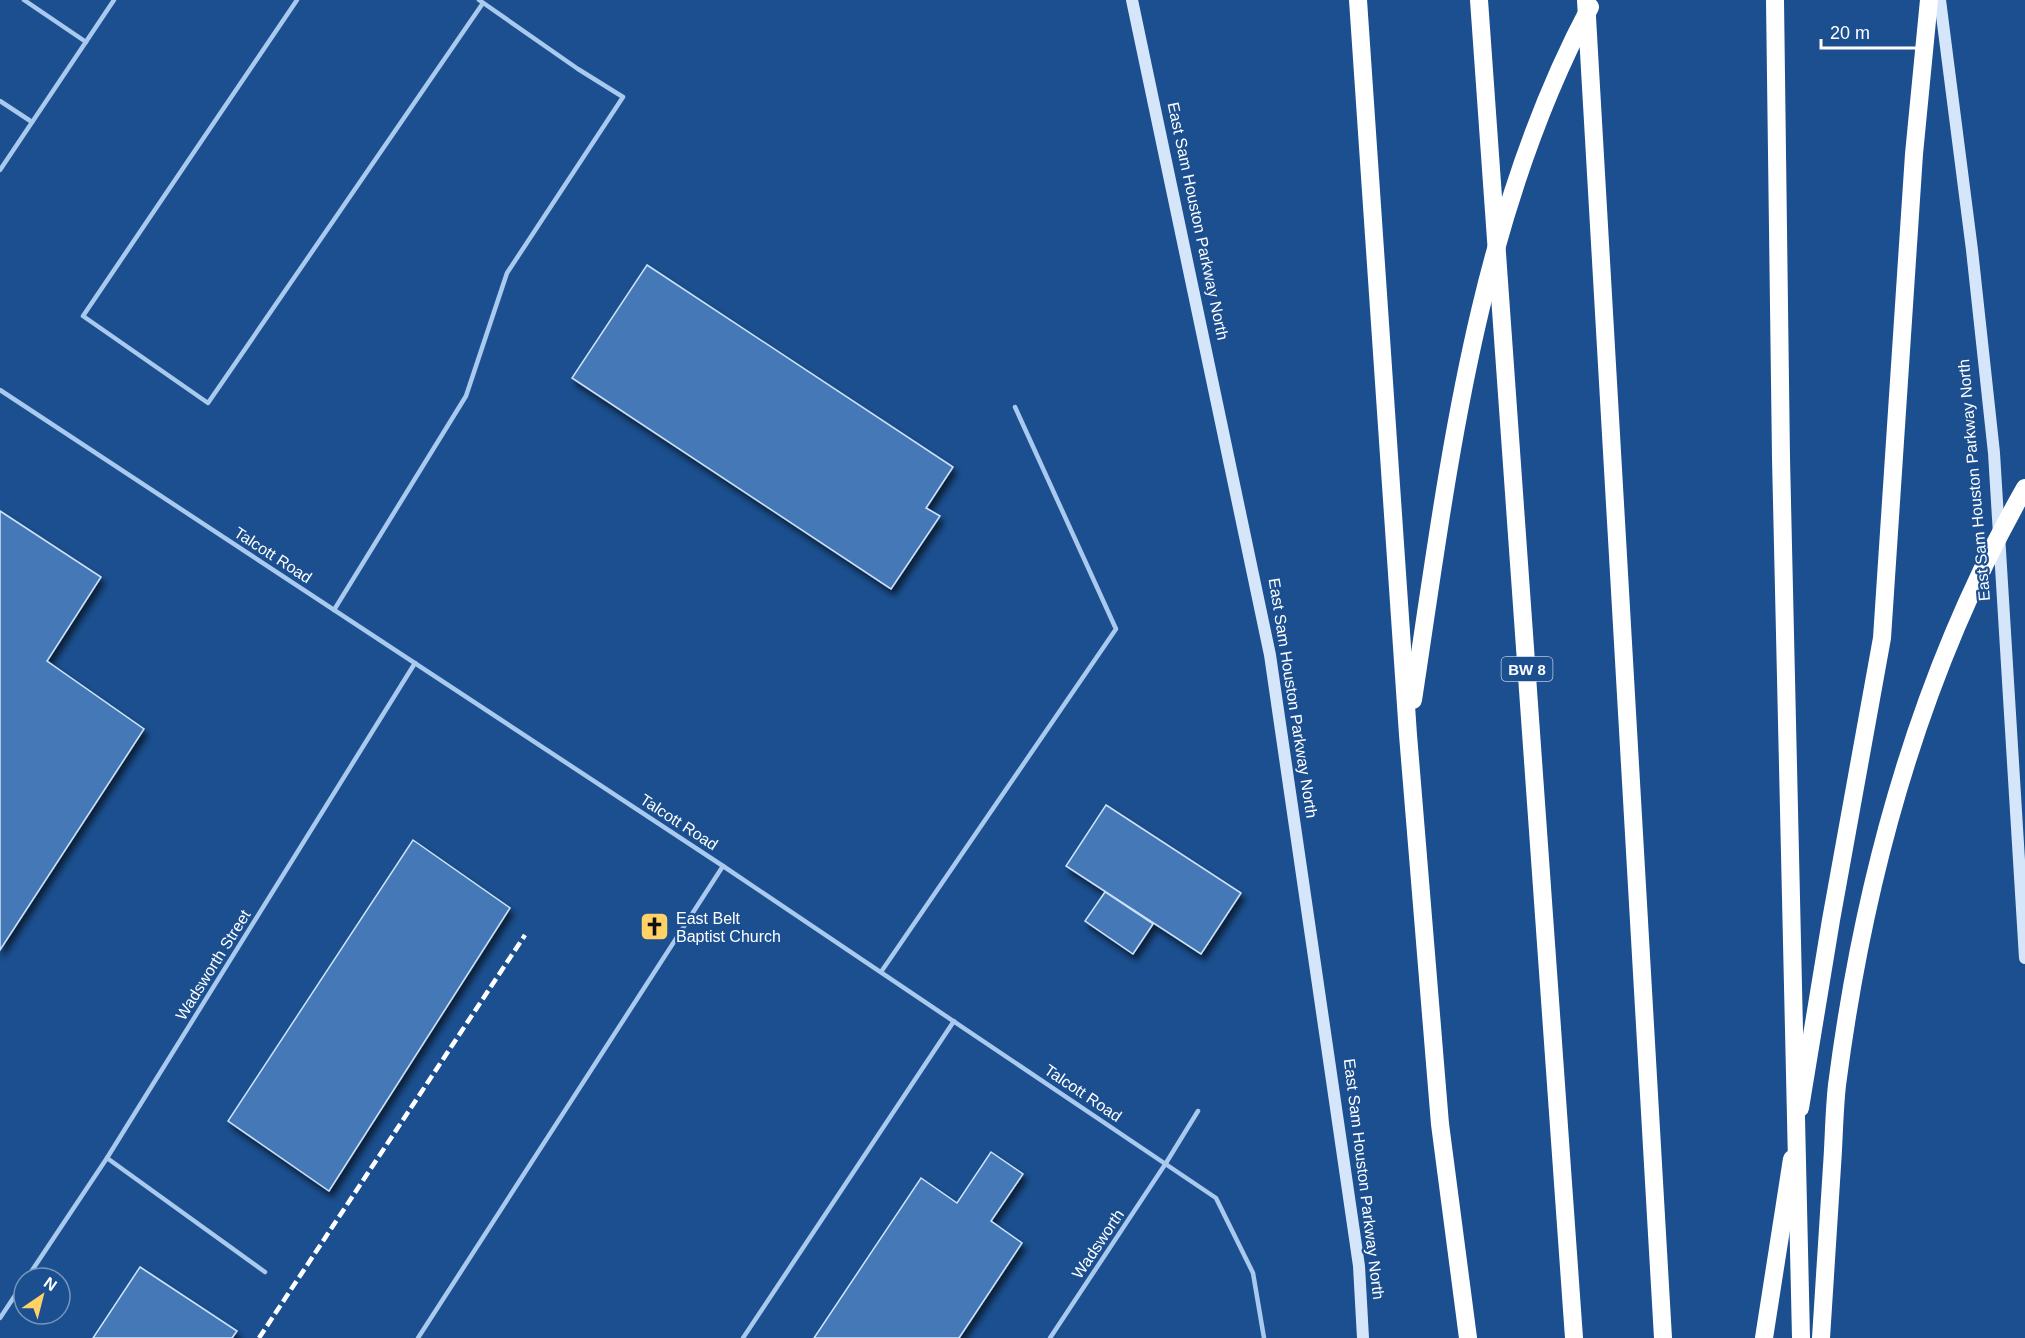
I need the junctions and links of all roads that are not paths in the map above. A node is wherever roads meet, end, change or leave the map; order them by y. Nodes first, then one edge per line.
1 (24, 0) edge
2 (114, 0) edge
3 (297, 0) edge
4 (1132, 0) edge
5 (1358, 0) edge
6 (1479, 0) edge
7 (1586, 0) edge
8 (1593, 0) edge
9 (1775, 0) edge
10 (1929, 0) edge
11 (1940, 0) edge
12 (481, 1) edge
13 (86, 42) junction
14 (0, 101) edge
15 (32, 122) junction
16 (0, 170) edge
17 (0, 390) edge
18 (1015, 407) dead end
19 (2025, 488) edge
20 (334, 610) junction
21 (415, 663) junction
22 (1408, 735) junction
23 (723, 866) junction
24 (2025, 958) edge
25 (881, 972) junction
26 (954, 1021) junction
27 (1198, 1111) dead end
28 (107, 1158) junction
29 (1166, 1163) junction
30 (35, 1266) edge
31 (265, 1272) dead end
32 (12, 1300) edge
33 (0, 1318) edge
34 (418, 1338) edge
35 (743, 1338) edge
36 (1050, 1338) edge
37 (1264, 1338) edge
38 (1363, 1338) edge
39 (1468, 1338) edge
40 (1575, 1338) edge
41 (1663, 1338) edge
42 (1764, 1338) edge
43 (1801, 1338) edge
44 (1821, 1338) edge

1 - 13 lane
2 - 13 lane
3 - 12 lane
4 - 38 main road, East Sam Houston Parkway North
5 - 22 highway
6 - 40 highway, BW 8, bridge
7 - 41 highway, bridge
8 - 22 highway
9 - 43 highway, bridge
10 - 42 highway
11 - 24 main road, East Sam Houston Parkway North
12 - 20 lane
13 - 15 lane
14 - 15 lane
15 - 16 lane
17 - 20 lane, Talcott Road
18 - 25 lane
19 - 44 highway, bridge
20 - 21 lane, Talcott Road
21 - 23 lane, Talcott Road
21 - 28 lane, Wadsworth Street
22 - 39 highway
23 - 25 lane, Talcott Road
23 - 34 lane
25 - 26 lane, Talcott Road
26 - 29 lane, Talcott Road
26 - 35 lane
27 - 29 lane, Wadsworth
28 - 30 lane, Wadsworth Street
28 - 31 lane
29 - 36 lane, Wadsworth
29 - 37 lane, Talcott Road
32 - 33 lane

